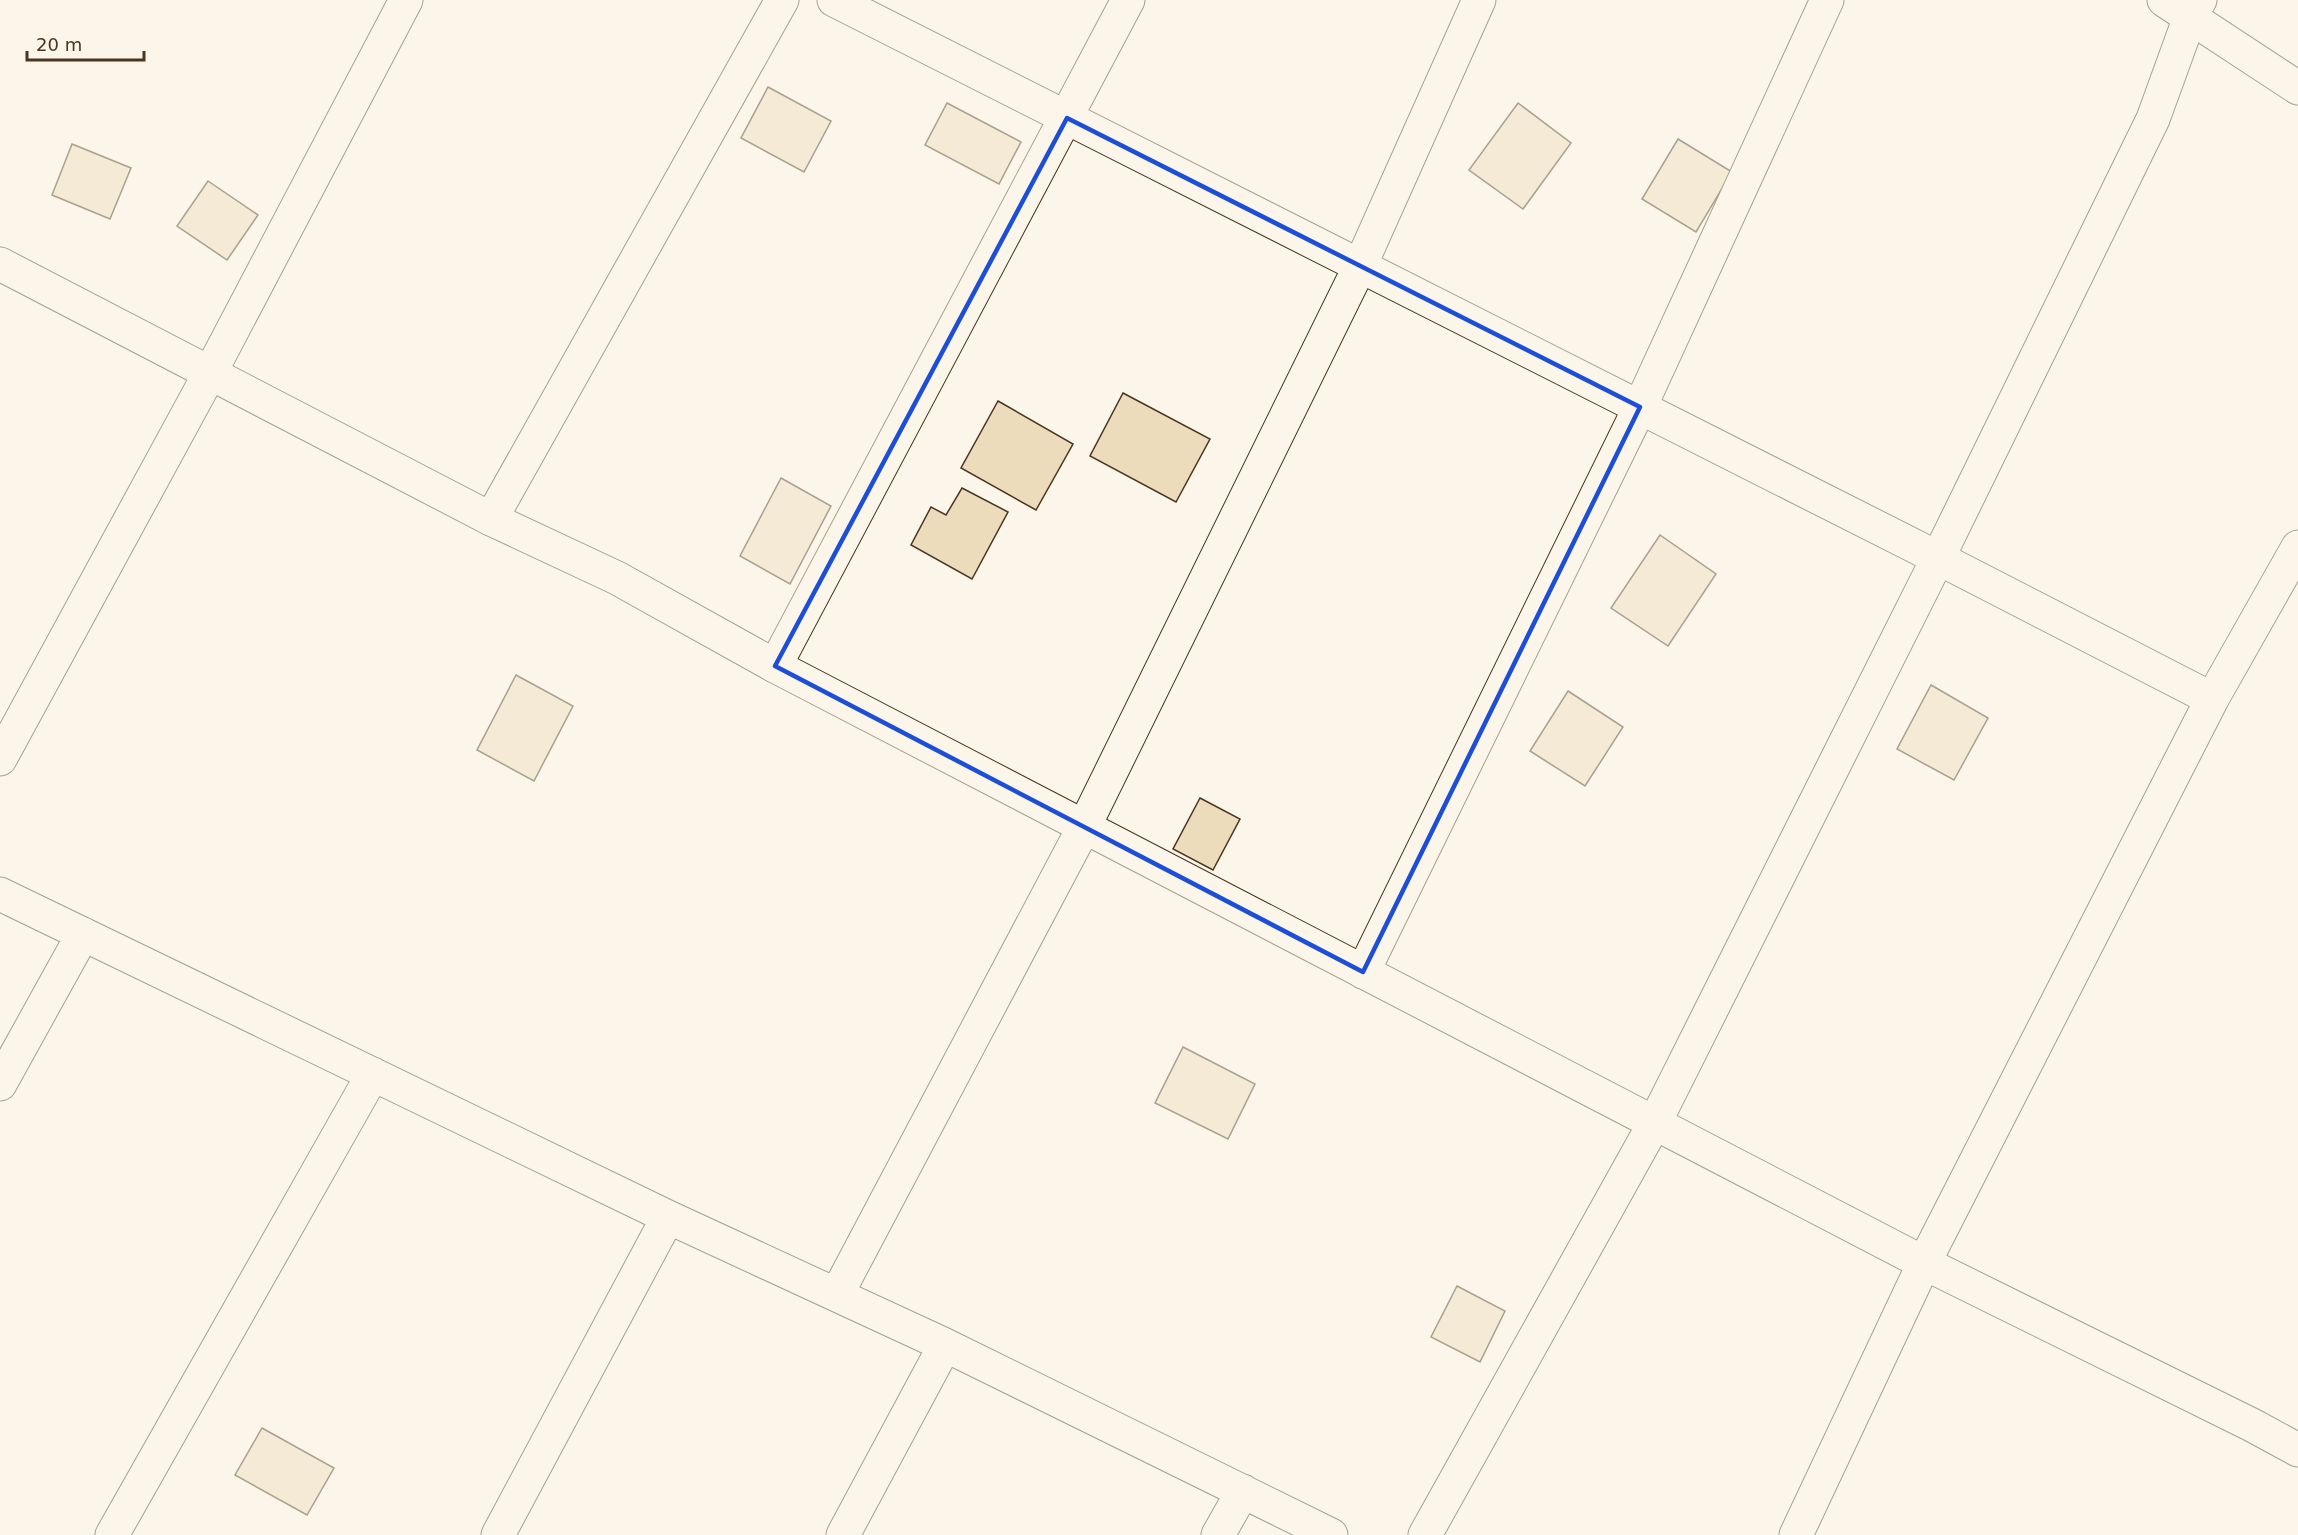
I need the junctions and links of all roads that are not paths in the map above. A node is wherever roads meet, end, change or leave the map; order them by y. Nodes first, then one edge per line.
1 (406, 0) edge
2 (782, 0) edge
3 (834, 0) edge
4 (1128, 0) edge
5 (1479, 0) edge
6 (1827, 0) edge
7 (2185, 6) edge
8 (2298, 88) edge
9 (1067, 118) junction
10 (0, 264) edge
11 (1360, 266) junction
12 (210, 373) junction
13 (1640, 407) junction
14 (492, 519) junction
15 (2298, 548) edge
16 (1938, 558) junction
17 (774, 666) junction
18 (2212, 699) junction
19 (0, 759) edge
20 (1084, 827) junction
21 (0, 894) edge
22 (83, 934) junction
23 (1363, 972) junction
24 (373, 1074) junction
25 (0, 1084) edge
26 (1654, 1124) junction
27 (668, 1217) junction
28 (1923, 1263) junction
29 (837, 1294) junction
30 (945, 1345) junction
31 (2298, 1450) edge
32 (1242, 1491) junction
33 (112, 1535) edge
34 (498, 1535) edge
35 (843, 1535) edge
36 (1218, 1535) edge
37 (1331, 1535) edge
38 (1425, 1535) edge
39 (1796, 1535) edge

1 - 12 street
2 - 14 street
3 - 9 street
4 - 9 street
5 - 11 street
6 - 13 street
7 - 8 street
7 - 16 street
9 - 11 street
9 - 17 street
10 - 12 street
11 - 13 street
11 - 20 street
12 - 14 street
12 - 19 street
13 - 16 street
13 - 23 street
14 - 17 street
15 - 18 street
16 - 18 street
16 - 26 street
17 - 20 street
18 - 28 street
20 - 23 street
20 - 29 street
21 - 22 street
22 - 24 street
22 - 25 street
23 - 26 street
24 - 27 street
24 - 33 street
26 - 28 street
26 - 38 street
27 - 29 street
27 - 34 street
28 - 31 street
28 - 39 street
29 - 30 street
30 - 32 street
30 - 35 street
32 - 36 street
32 - 37 street

